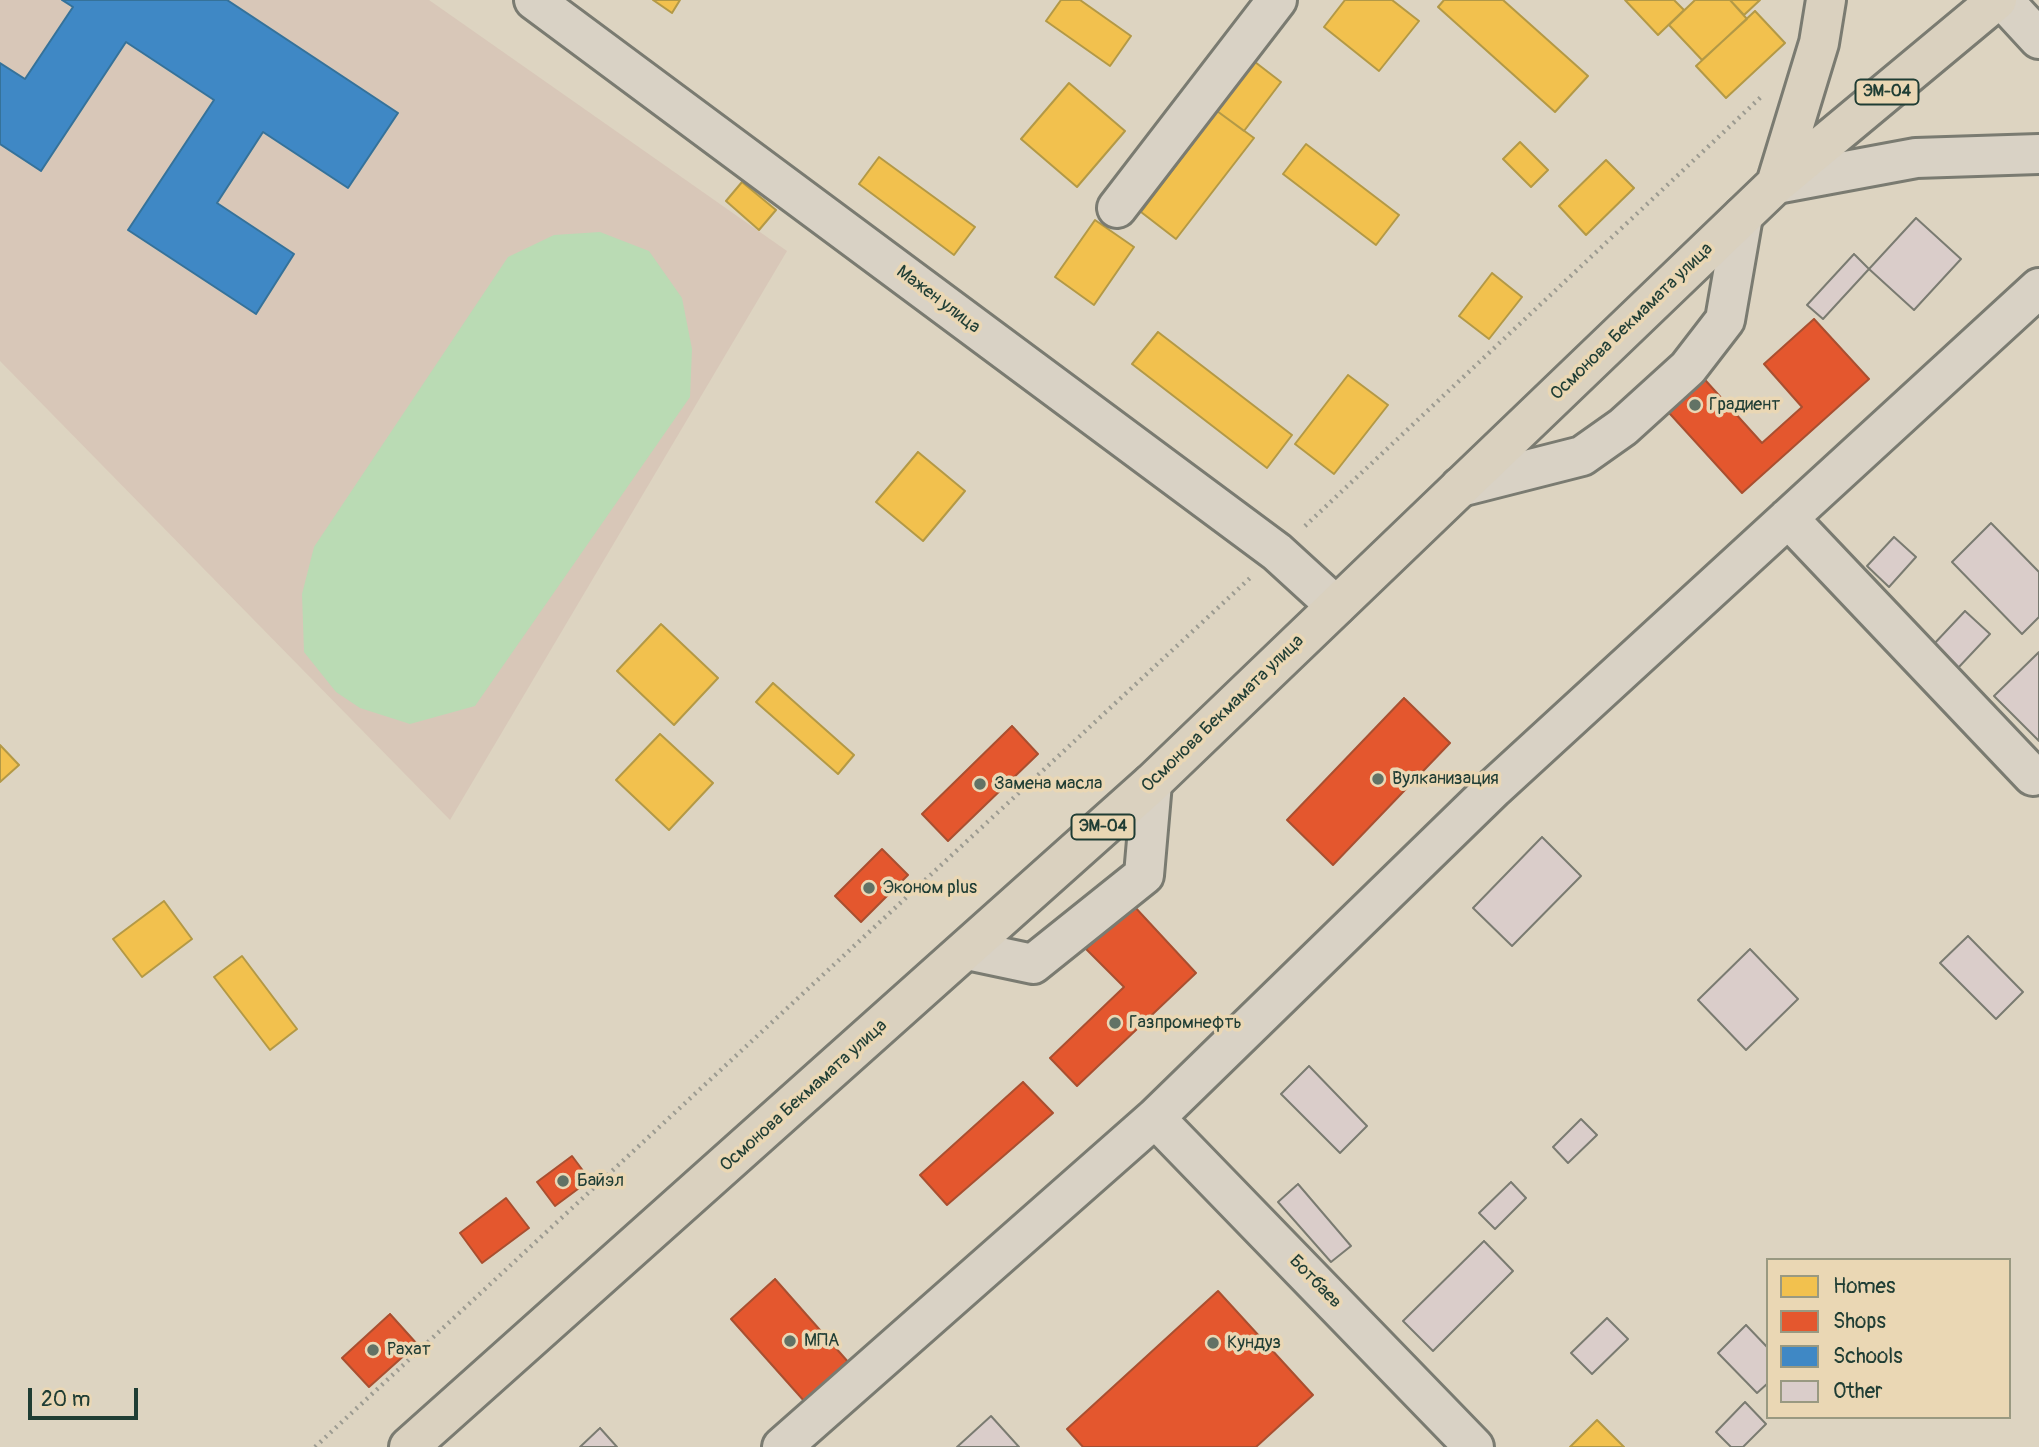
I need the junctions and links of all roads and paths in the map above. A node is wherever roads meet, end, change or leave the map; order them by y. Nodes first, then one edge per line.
1 (534, 0) edge
2 (1277, 0) edge
3 (1826, 0) edge
4 (1997, 0) edge
5 (2003, 0) edge
6 (2039, 39) edge
7 (1769, 90) dead end
8 (2039, 154) edge
9 (1776, 184) junction
10 (1117, 208) dead end
11 (1743, 216) junction
12 (2039, 288) edge
13 (1460, 487) junction
14 (1788, 518) junction
15 (1277, 552) junction
16 (1336, 606) junction
17 (2033, 776) dead end
18 (1152, 783) junction
19 (967, 950) junction
20 (1155, 1118) junction
21 (315, 1447) edge
22 (409, 1447) edge
23 (782, 1447) edge
24 (1474, 1447) edge

1 - 15 street, Мажен улица
2 - 10 street
3 - 9 highway
4 - 9 highway, Осмонова Бекмамата улица / ЭМ-04
5 - 6 street
7 - 15 path
8 - 9 street
9 - 11 highway, Осмонова Бекмамата улица / ЭМ-04
11 - 13 highway, Осмонова Бекмамата улица / ЭМ-04
11 - 13 street
12 - 14 street
13 - 16 highway, Осмонова Бекмамата улица / ЭМ-04
14 - 17 street
14 - 20 street
15 - 16 street, Мажен улица
15 - 21 path
16 - 18 highway, Осмонова Бекмамата улица / ЭМ-04
18 - 19 highway, Осмонова Бекмамата улица / ЭМ-04
18 - 19 street
19 - 22 highway, Осмонова Бекмамата улица / ЭМ-04
20 - 23 street
20 - 24 street, Ботбаев

